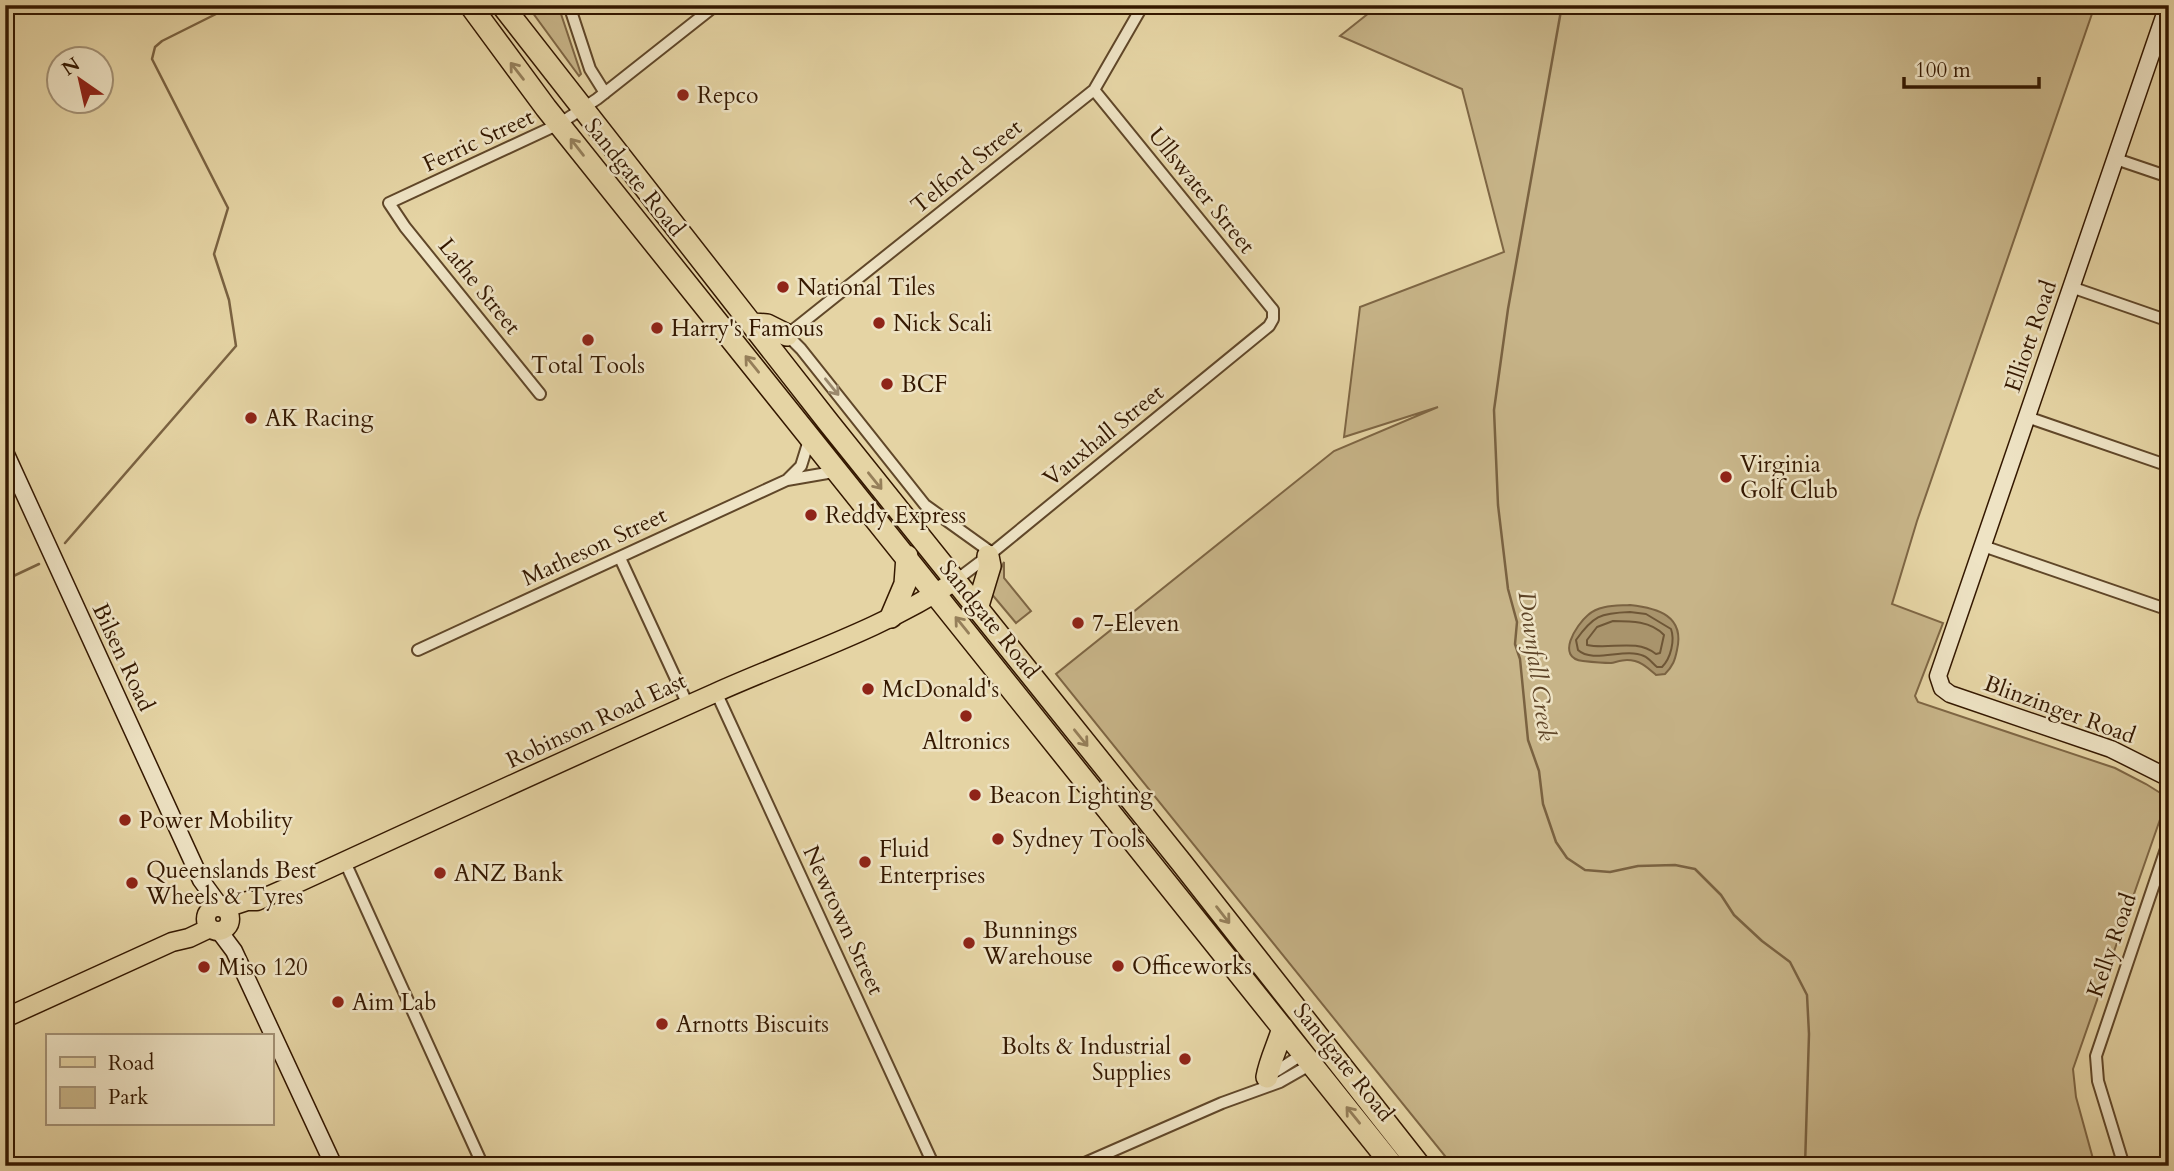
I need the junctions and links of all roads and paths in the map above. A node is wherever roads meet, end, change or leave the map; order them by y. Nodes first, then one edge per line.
1 (470, 5) edge
2 (502, 5) edge
3 (569, 5) edge
4 (716, 5) edge
5 (1143, 5) edge
6 (2168, 5) edge
7 (2164, 32) edge
8 (1094, 90) junction
9 (605, 93) junction
10 (583, 110) junction
11 (559, 124) junction
12 (2116, 159) junction
13 (2169, 177) edge
14 (389, 203) joint
15 (2071, 288) junction
16 (1273, 319) joint
17 (2169, 321) edge
18 (753, 324) junction
19 (787, 335) junction
20 (540, 394) dead end
21 (2027, 417) junction
22 (810, 436) junction
23 (5, 452) edge
24 (2169, 466) edge
25 (839, 471) junction
26 (11, 478) edge
27 (787, 480) junction
28 (1983, 546) junction
29 (990, 554) junction
30 (907, 556) junction
31 (620, 558) junction
32 (955, 581) junction
33 (936, 593) junction
34 (978, 610) junction
35 (2169, 610) edge
36 (891, 617) junction
37 (418, 650) dead end
38 (1939, 682) joint
39 (716, 692) junction
40 (688, 705) junction
41 (2169, 778) edge
42 (2169, 840) edge
43 (345, 862) junction
44 (219, 918) junction
45 (5, 1018) edge
46 (1283, 1028) junction
47 (273, 1034) edge
48 (273, 1035) edge
49 (1317, 1052) junction
50 (1260, 1084) junction
51 (1082, 1165) edge
52 (334, 1166) edge
53 (483, 1166) edge
54 (934, 1166) edge
55 (1394, 1166) edge
56 (1420, 1166) edge
57 (2124, 1166) edge

11 -> 1 highway, Sandgate Road
2 - 10 highway, Sandgate Road
3 - 9 street, Sandgate Road
4 - 9 street, Ferric Street
5 - 8 street, Telford Street
6 - 7 street, Elliott Road
7 - 12 street, Elliott Road
8 - 16 street, Ullswater Street
8 - 19 street, Telford Street
9 - 10 street, Ferric Street
10 - 11 street, Ferric Street
10 - 18 highway, Sandgate Road
11 - 14 street, Ferric Street
22 -> 11 highway, Sandgate Road
12 - 13 street
12 - 15 street, Elliott Road
14 - 20 street, Lathe Street
15 - 17 street
15 - 21 street, Elliott Road
16 - 29 street, Vauxhall Street
18 - 19 highway
18 -> 32 highway, Sandgate Road
19 -> 29 street, Sandgate Road
21 - 24 street
21 - 28 street, Elliott Road
22 - 25 highway, Sandgate Road
22 - 27 street
23 - 26 street, Bilsen Road
25 - 27 street, Matheson Street
25 - 30 highway, Sandgate Road
26 - 44 street, Bilsen Road
27 - 31 street, Matheson Street
28 - 35 street
28 - 38 street, Elliott Road
29 - 32 street, Vauxhall Street
29 - 34 highway
30 - 33 highway, Sandgate Road
30 - 36 highway
31 - 37 street, Matheson Street
31 - 40 street
32 - 33 main road, Robinson Road East
32 - 34 highway, Sandgate Road
33 - 36 main road, Robinson Road East
46 -> 33 highway, Sandgate Road
34 -> 49 highway, Sandgate Road
36 - 39 main road, Robinson Road East
38 - 41 street, Blinzinger Road
39 - 40 main road, Robinson Road East
39 - 54 street, Newtown Street
40 - 43 main road, Robinson Road East
42 - 57 street, Kelly Road
43 - 44 main road, Robinson Road East
43 - 53 street
44 - 45 main road, Robinson Road East
44 - 47 street, Bilsen Road
46 - 49 highway, Sandgate Road
46 - 50 highway
48 - 52 street, Bilsen Road
49 - 50 street
49 - 50 street
55 -> 49 highway, Sandgate Road
49 - 56 highway, Sandgate Road
50 - 51 street

